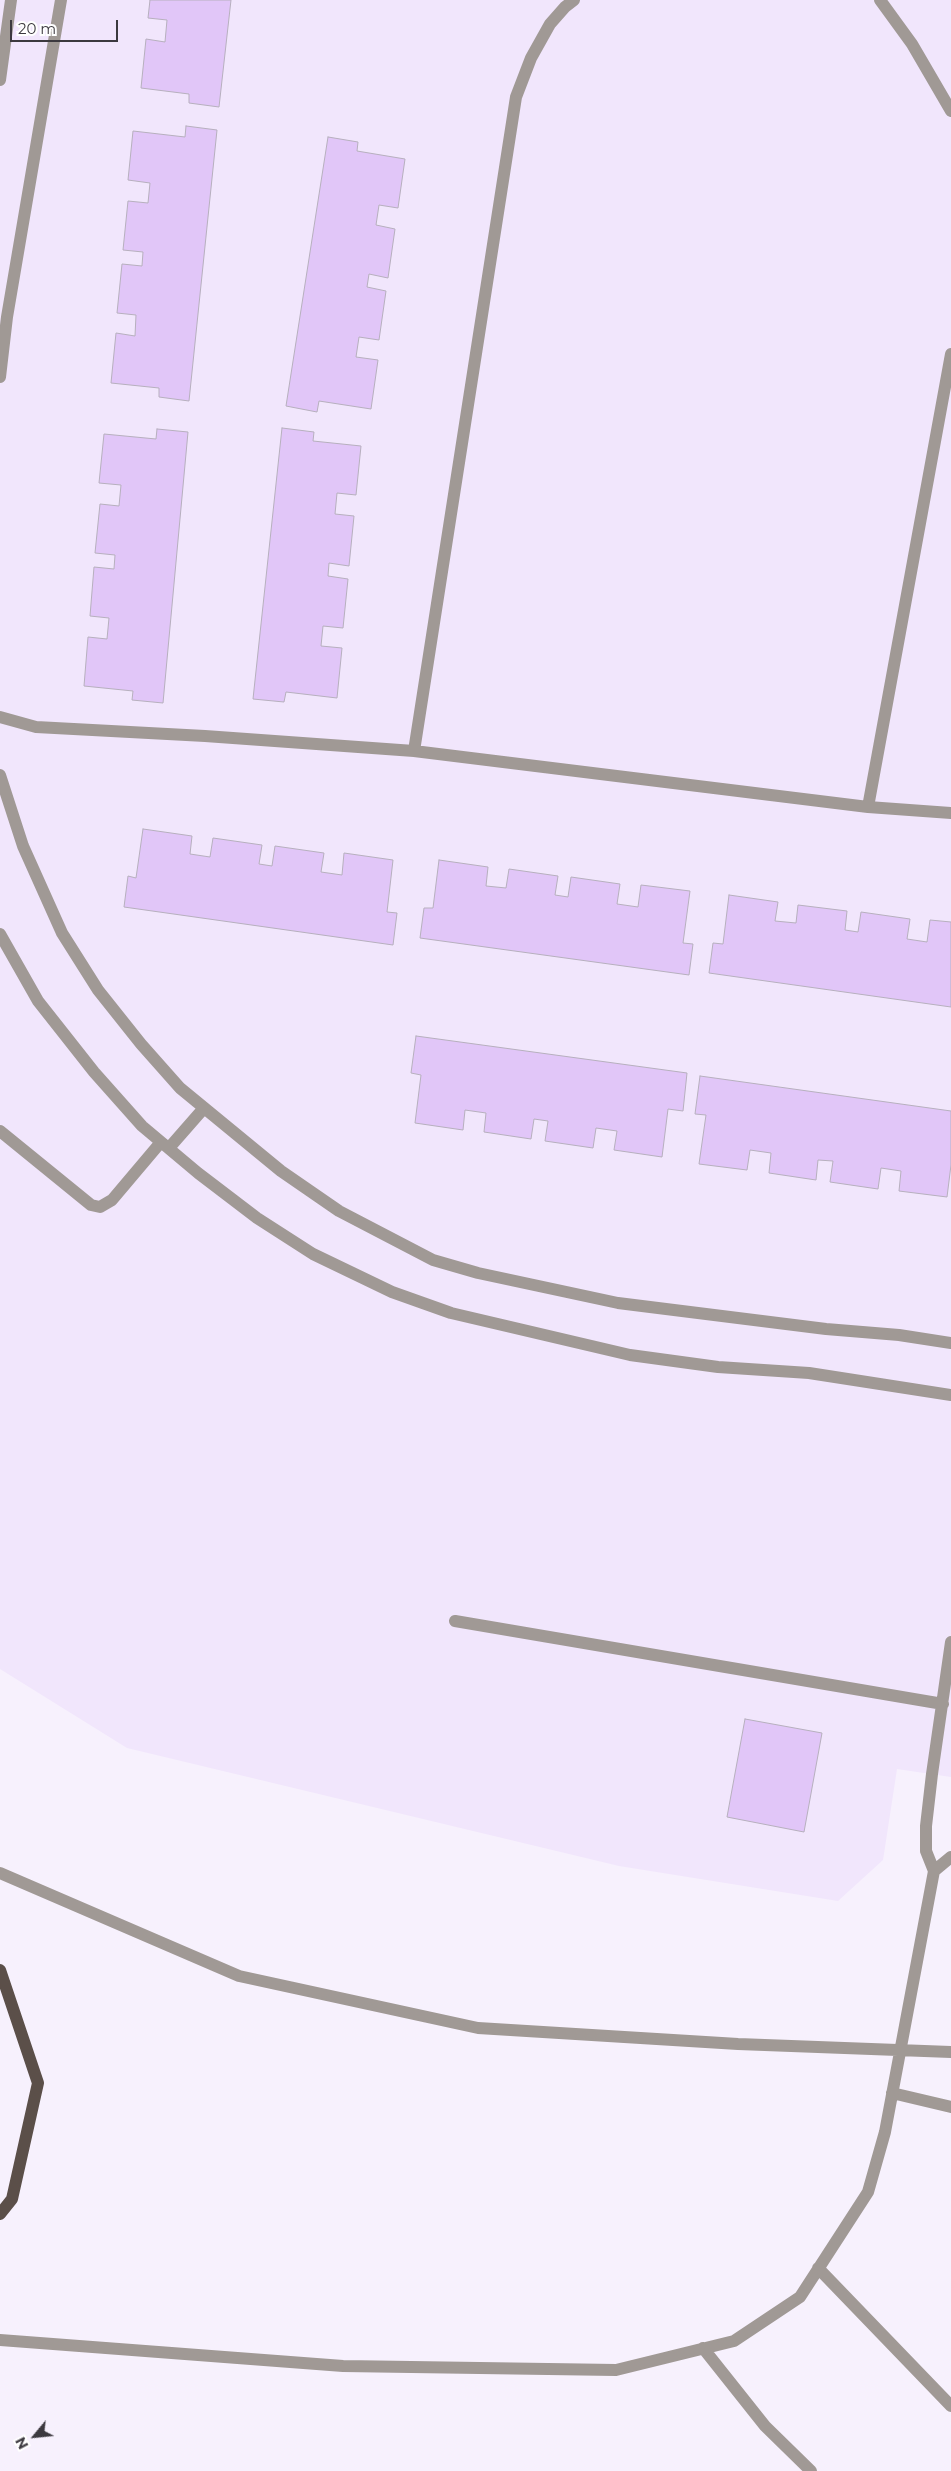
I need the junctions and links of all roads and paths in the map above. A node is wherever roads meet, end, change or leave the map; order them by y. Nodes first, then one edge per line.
1 (10, 0) edge
2 (61, 0) edge
3 (574, 0) edge
4 (880, 0) edge
5 (0, 80) edge
6 (951, 111) edge
7 (951, 354) edge
8 (0, 377) edge
9 (0, 717) edge
10 (414, 751) junction
11 (0, 775) edge
12 (868, 806) junction
13 (951, 813) edge
14 (0, 934) edge
15 (204, 1108) junction
16 (0, 1131) edge
17 (165, 1145) junction
18 (951, 1343) edge
19 (951, 1395) edge
20 (454, 1621) dead end
21 (951, 1642) edge
22 (949, 1683) edge
23 (944, 1704) junction
24 (951, 1857) edge
25 (934, 1871) junction
26 (0, 1873) edge
27 (0, 1970) edge
28 (899, 2050) junction
29 (951, 2052) edge
30 (892, 2093) junction
31 (951, 2106) edge
32 (0, 2214) edge
33 (818, 2268) junction
34 (0, 2340) edge
35 (703, 2348) junction
36 (951, 2406) edge
37 (811, 2471) edge

1 - 5 street
2 - 8 street
3 - 10 street
4 - 6 street
7 - 12 street
9 - 10 street
10 - 12 street
11 - 15 street
12 - 13 street
14 - 17 street
15 - 17 street
15 - 18 street
16 - 17 street
17 - 19 street
20 - 23 street
21 - 22 street
22 - 23 street
23 - 25 street
24 - 25 street
25 - 28 street
26 - 28 street
27 - 32 main road
28 - 29 street
28 - 30 street
30 - 31 street
30 - 33 street
33 - 35 street
33 - 36 street
34 - 35 street
35 - 37 street

